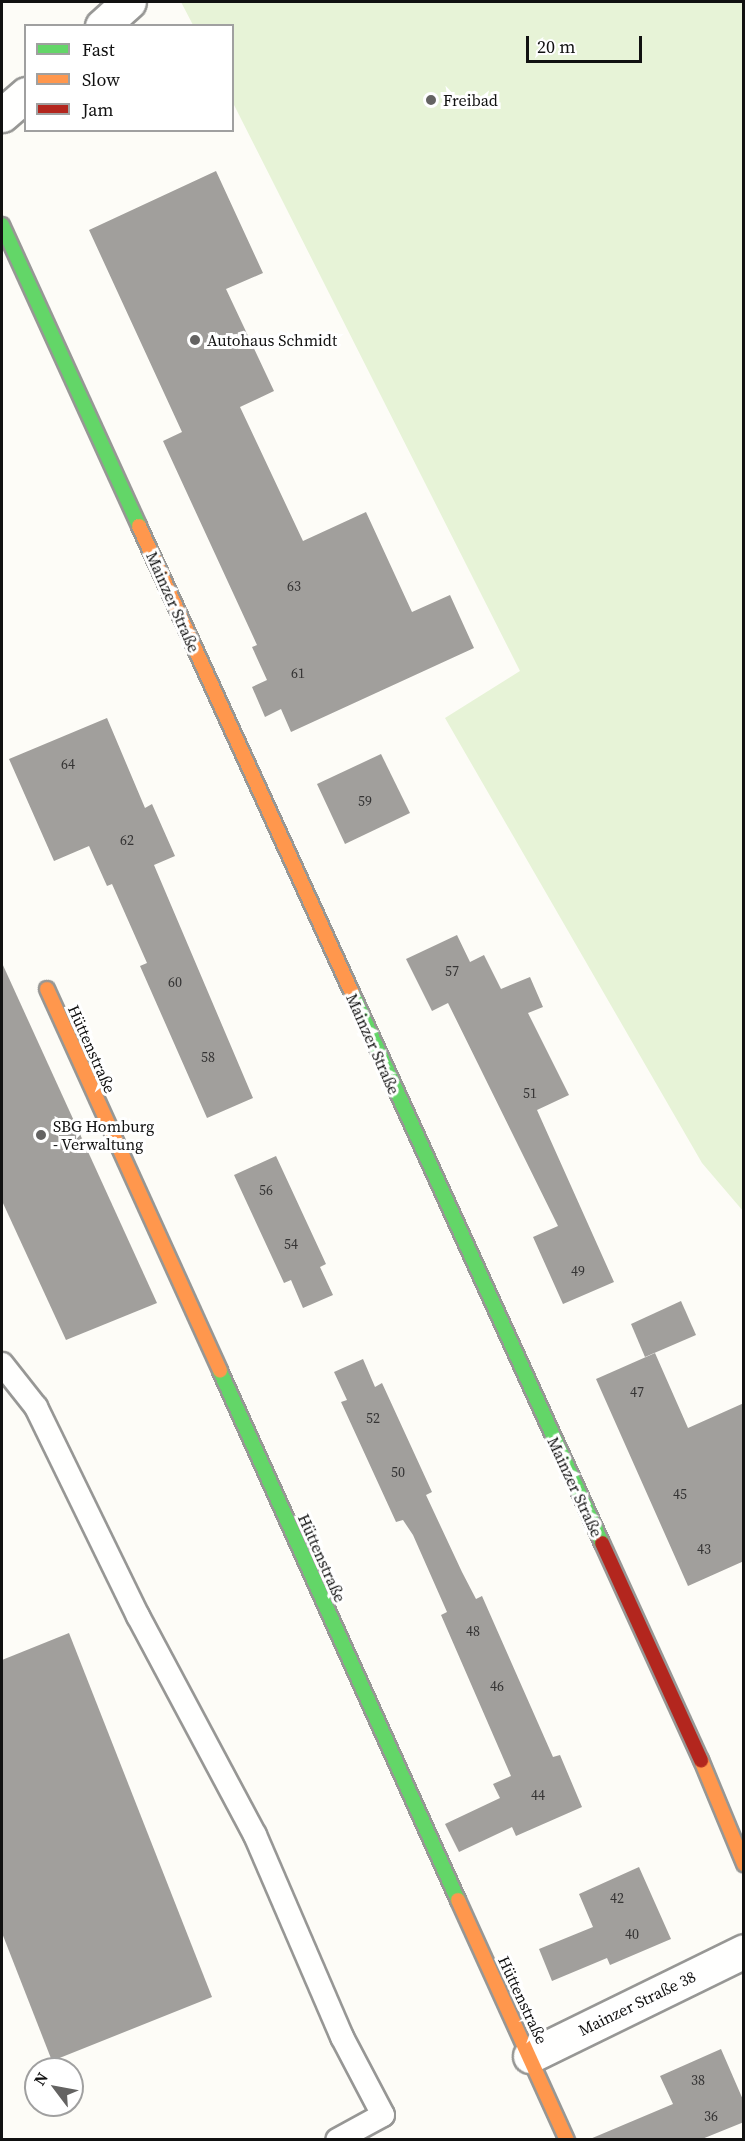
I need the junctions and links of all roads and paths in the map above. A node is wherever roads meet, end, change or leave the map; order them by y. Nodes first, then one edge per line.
1 (129, 2) edge
2 (104, 24) edge
3 (24, 96) edge
4 (2, 115) edge
5 (2, 225) edge
6 (47, 989) dead end
7 (2, 1364) edge
8 (744, 1864) edge
9 (744, 1951) edge
10 (530, 2056) junction
11 (337, 2139) edge
12 (567, 2139) edge

1 - 2 street
3 - 4 street
5 - 8 street, Mainzer Straße
6 - 10 street, Hüttenstraße
7 - 11 lane
9 - 10 street, Mainzer Straße 38
10 - 12 street, Hüttenstraße

